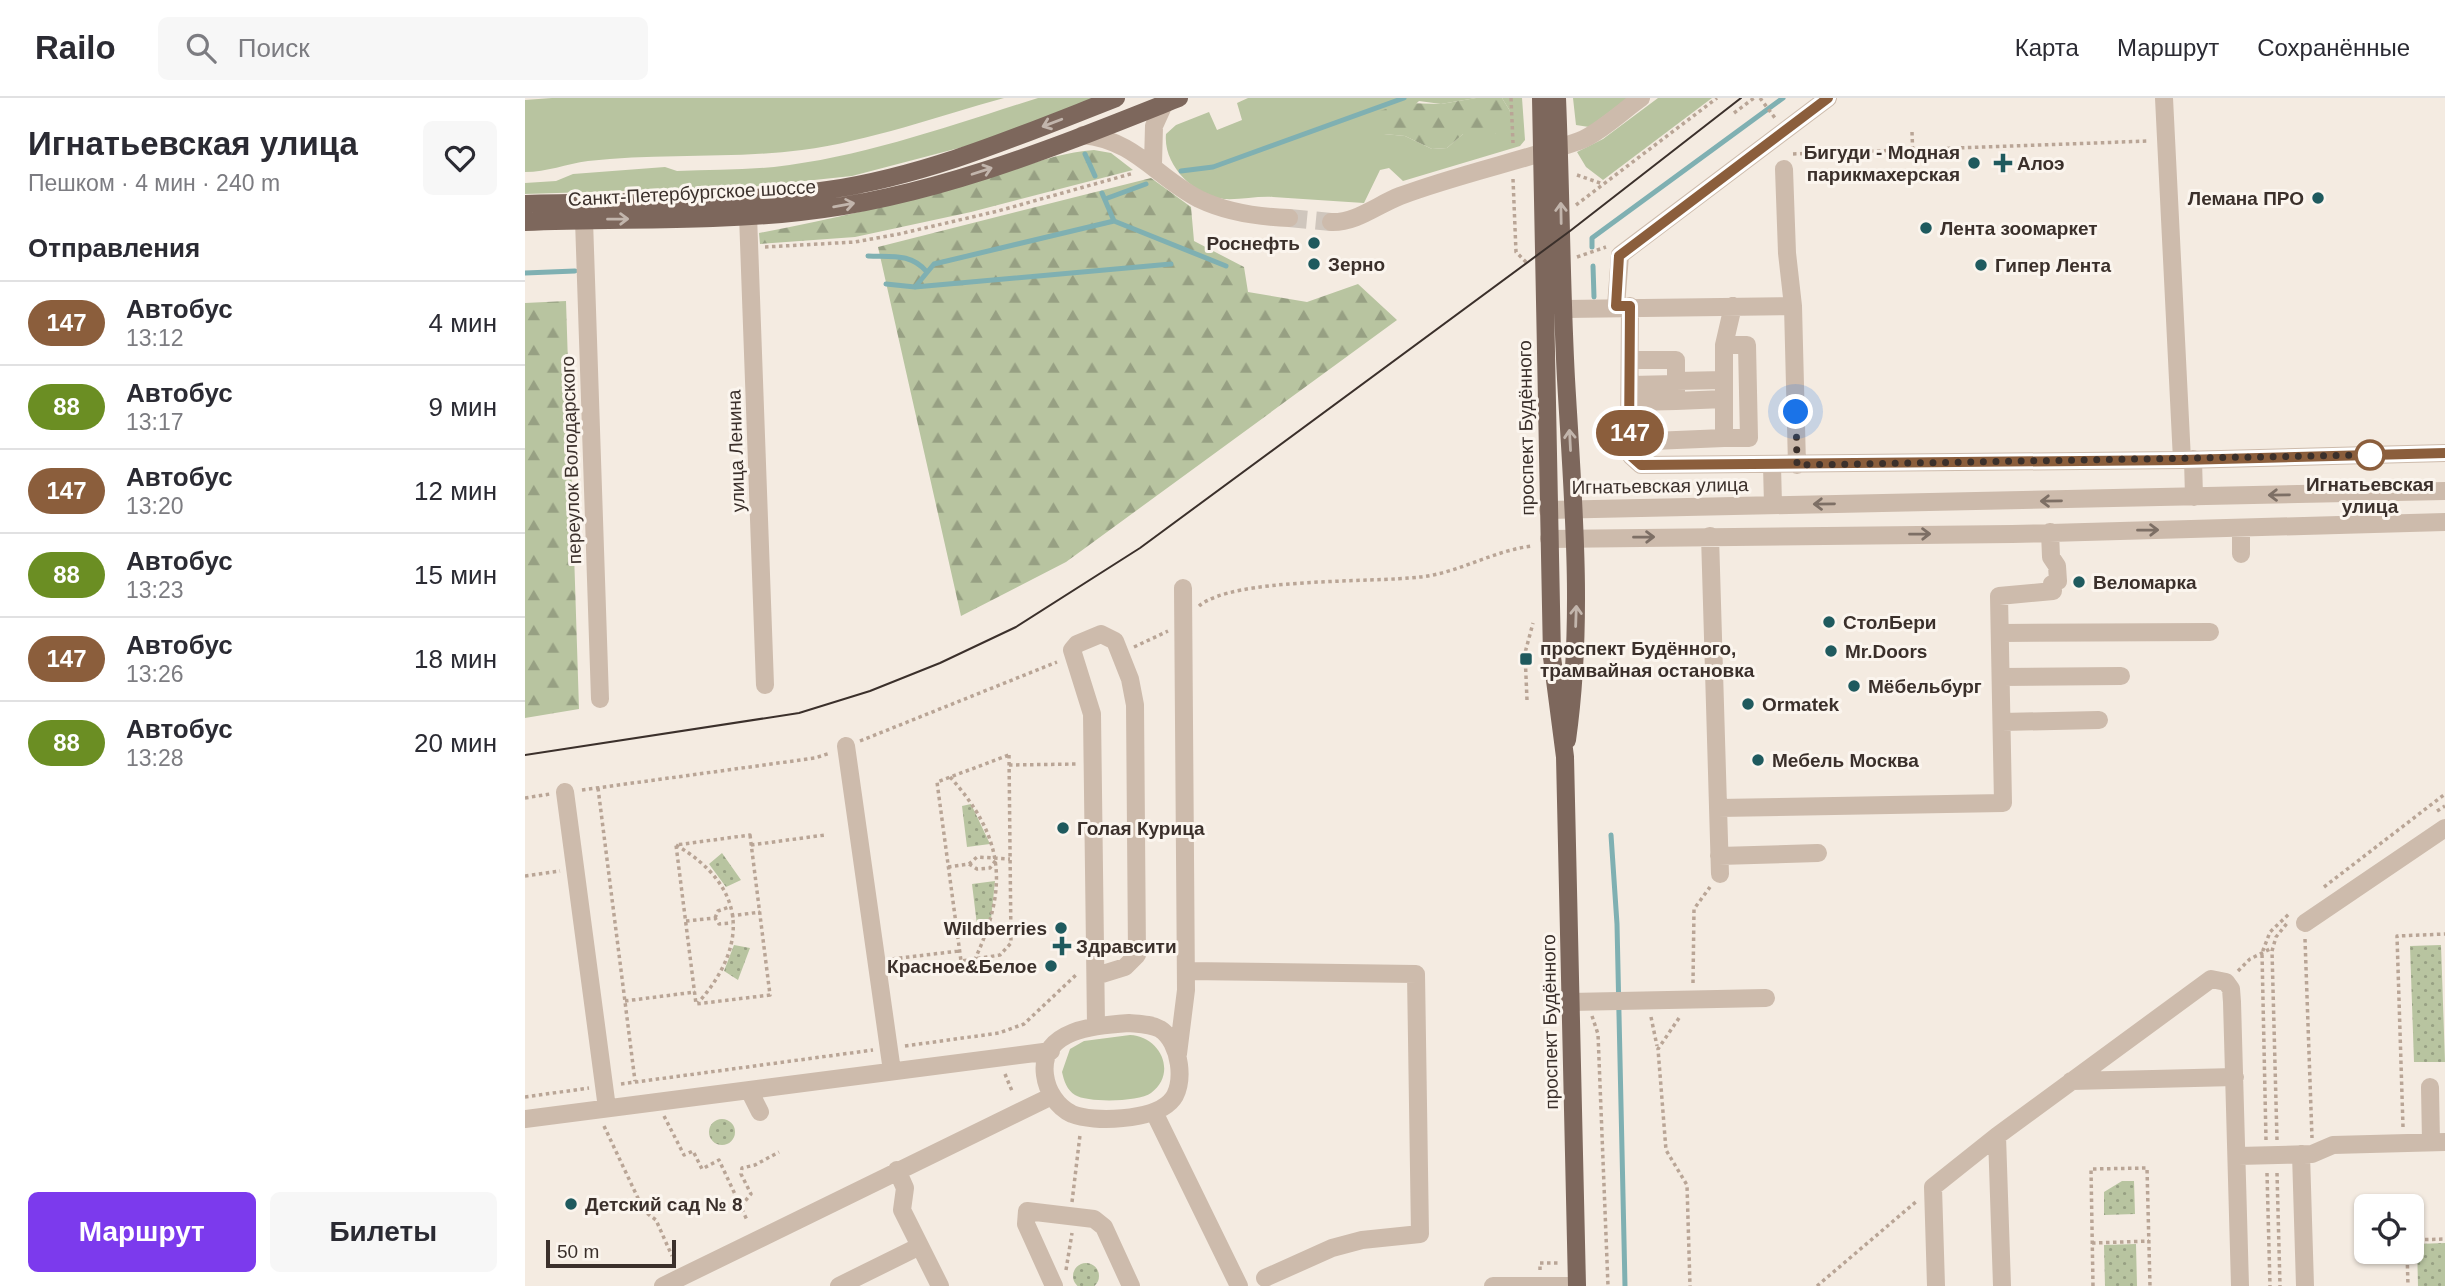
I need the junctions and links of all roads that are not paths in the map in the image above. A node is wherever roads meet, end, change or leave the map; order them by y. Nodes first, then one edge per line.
1 (1116, 98) edge
2 (1541, 98) edge
3 (1557, 98) edge
4 (1641, 98) edge
5 (1828, 98) edge
6 (2164, 98) edge
7 (1172, 101) edge
8 (1083, 135) junction
9 (1559, 146) junction
10 (1542, 154) junction
11 (1787, 162) road end
12 (1148, 167) junction
13 (525, 204) edge
14 (748, 215) junction
15 (1289, 218) tunnel mouth
16 (584, 220) junction
17 (525, 222) edge
18 (1331, 222) tunnel mouth
19 (1623, 306) junction
20 (1733, 306) junction
21 (1793, 306) junction
22 (1565, 309) junction
23 (1724, 345) junction
24 (1630, 355) junction
25 (1724, 380) junction
26 (1676, 389) junction
27 (1631, 393) junction
28 (1724, 399) junction
29 (1724, 438) junction
30 (1629, 442) junction
31 (2445, 453) edge
32 (2188, 460) junction
33 (1772, 465) junction
34 (1797, 465) junction
35 (2445, 491) edge
36 (2194, 497) junction
37 (2011, 502) junction
38 (1773, 505) junction
39 (1574, 508) junction
40 (1548, 510) junction
41 (2445, 522) edge
42 (2241, 528) junction
43 (2050, 532) junction
44 (2012, 534) junction
45 (1710, 536) junction
46 (1576, 539) junction
47 (1541, 542) junction
48 (2241, 554) dead end
49 (1183, 588) dead end
50 (2210, 632) dead end
51 (2000, 633) junction
52 (2122, 676) dead end
53 (2001, 677) junction
54 (765, 685) dead end
55 (600, 699) dead end
56 (2099, 720) dead end
57 (2001, 722) junction
58 (846, 746) road end
59 (1565, 757) junction
60 (559, 793) road end
61 (1718, 808) junction
62 (2440, 821) edge
63 (1818, 853) dead end
64 (2299, 916) road end
65 (1186, 971) junction
66 (1090, 972) junction
67 (1766, 998) dead end
68 (1579, 1001) junction
69 (1096, 1026) junction
70 (1051, 1051) junction
71 (1178, 1054) junction
72 (892, 1071) junction
73 (2235, 1077) junction
74 (2071, 1081) junction
75 (2430, 1087) dead end
76 (749, 1090) junction
77 (1052, 1096) junction
78 (760, 1112) dead end
79 (1154, 1112) junction
80 (605, 1115) junction
81 (525, 1119) edge
82 (1997, 1136) junction
83 (2438, 1142) edge
84 (2307, 1154) junction
85 (2238, 1156) junction
86 (897, 1170) junction
87 (920, 1246) junction
88 (1265, 1278) dead end
89 (1060, 1280) edge
90 (665, 1286) edge
91 (839, 1286) edge
92 (940, 1286) edge
93 (1131, 1286) edge
94 (1239, 1286) edge
95 (1493, 1286) edge
96 (1577, 1286) edge
97 (1936, 1286) edge
98 (2002, 1286) edge
99 (2240, 1286) edge
100 (2305, 1286) edge

1 -> 13 main road, Санкт-Петербургское шоссе
2 - 10 main road, проспект Будённого
3 - 9 main road, проспект Будённого
4 - 9 street
5 - 19 street
6 - 32 street
7 - 8 main road, Санкт-Петербургское шоссе
7 - 12 street
8 - 12 street
14 -> 8 main road, Санкт-Петербургское шоссе
9 - 10 street
22 -> 9 main road, проспект Будённого
10 - 18 street
10 - 40 main road, проспект Будённого
11 - 21 street
12 - 15 street
16 -> 14 main road, Санкт-Петербургское шоссе
14 - 54 street, улица Ленина
16 - 17 main road, Санкт-Петербургское шоссе
16 - 55 street, переулок Володарского
19 - 20 street
19 - 22 street
19 - 24 street
20 - 21 street
20 - 23 street
21 - 34 street
39 -> 22 main road, проспект Будённого
23 - 25 street
23 - 29 street
24 - 26 street
24 - 27 street
25 - 26 street
25 - 28 street
26 - 27 street
26 - 28 street
27 - 30 street
28 - 29 street
29 - 30 street
30 - 33 street
31 - 32 street
32 - 34 street
32 - 36 street
33 - 34 street
33 - 38 street
35 -> 36 street, Игнатьевская улица
36 -> 37 street, Игнатьевская улица
37 -> 38 street, Игнатьевская улица
37 - 44 street
38 - 39 street, Игнатьевская улица
39 - 40 street, Игнатьевская улица
39 - 46 main road, проспект Будённого
40 - 47 main road, проспект Будённого
41 - 42 street
43 -> 42 street
42 - 48 street
43 - 44 street
43 - 51 street
45 -> 44 street
46 -> 45 street
45 - 61 street
46 - 47 street
59 -> 46 main road, проспект Будённого
47 - 59 main road, проспект Будённого
49 - 65 street
50 - 51 street
51 - 53 street
52 - 53 street
53 - 57 street
56 - 57 street
57 - 61 street
58 - 72 street
59 - 68 main road, проспект Будённого
60 - 80 street
61 - 63 street
62 - 64 street
65 - 71 street
65 - 88 street
66 - 66 street
66 - 69 street
67 - 68 street
68 - 96 main road, проспект Будённого
69 - 70 street
69 - 71 street
70 - 72 street
70 - 77 street
71 - 79 street
72 - 76 street
73 - 74 street
73 - 74 street
73 - 85 street
74 - 82 street
75 - 83 street
76 - 78 street
76 - 80 street
77 - 79 street
77 - 86 street
79 - 94 street
80 - 81 street
82 - 97 street
82 - 98 street
83 - 84 street
84 - 85 street
84 - 100 street
85 - 99 street
86 - 87 street
86 - 90 street
87 - 91 street
87 - 92 street
89 - 93 street
95 - 96 street

